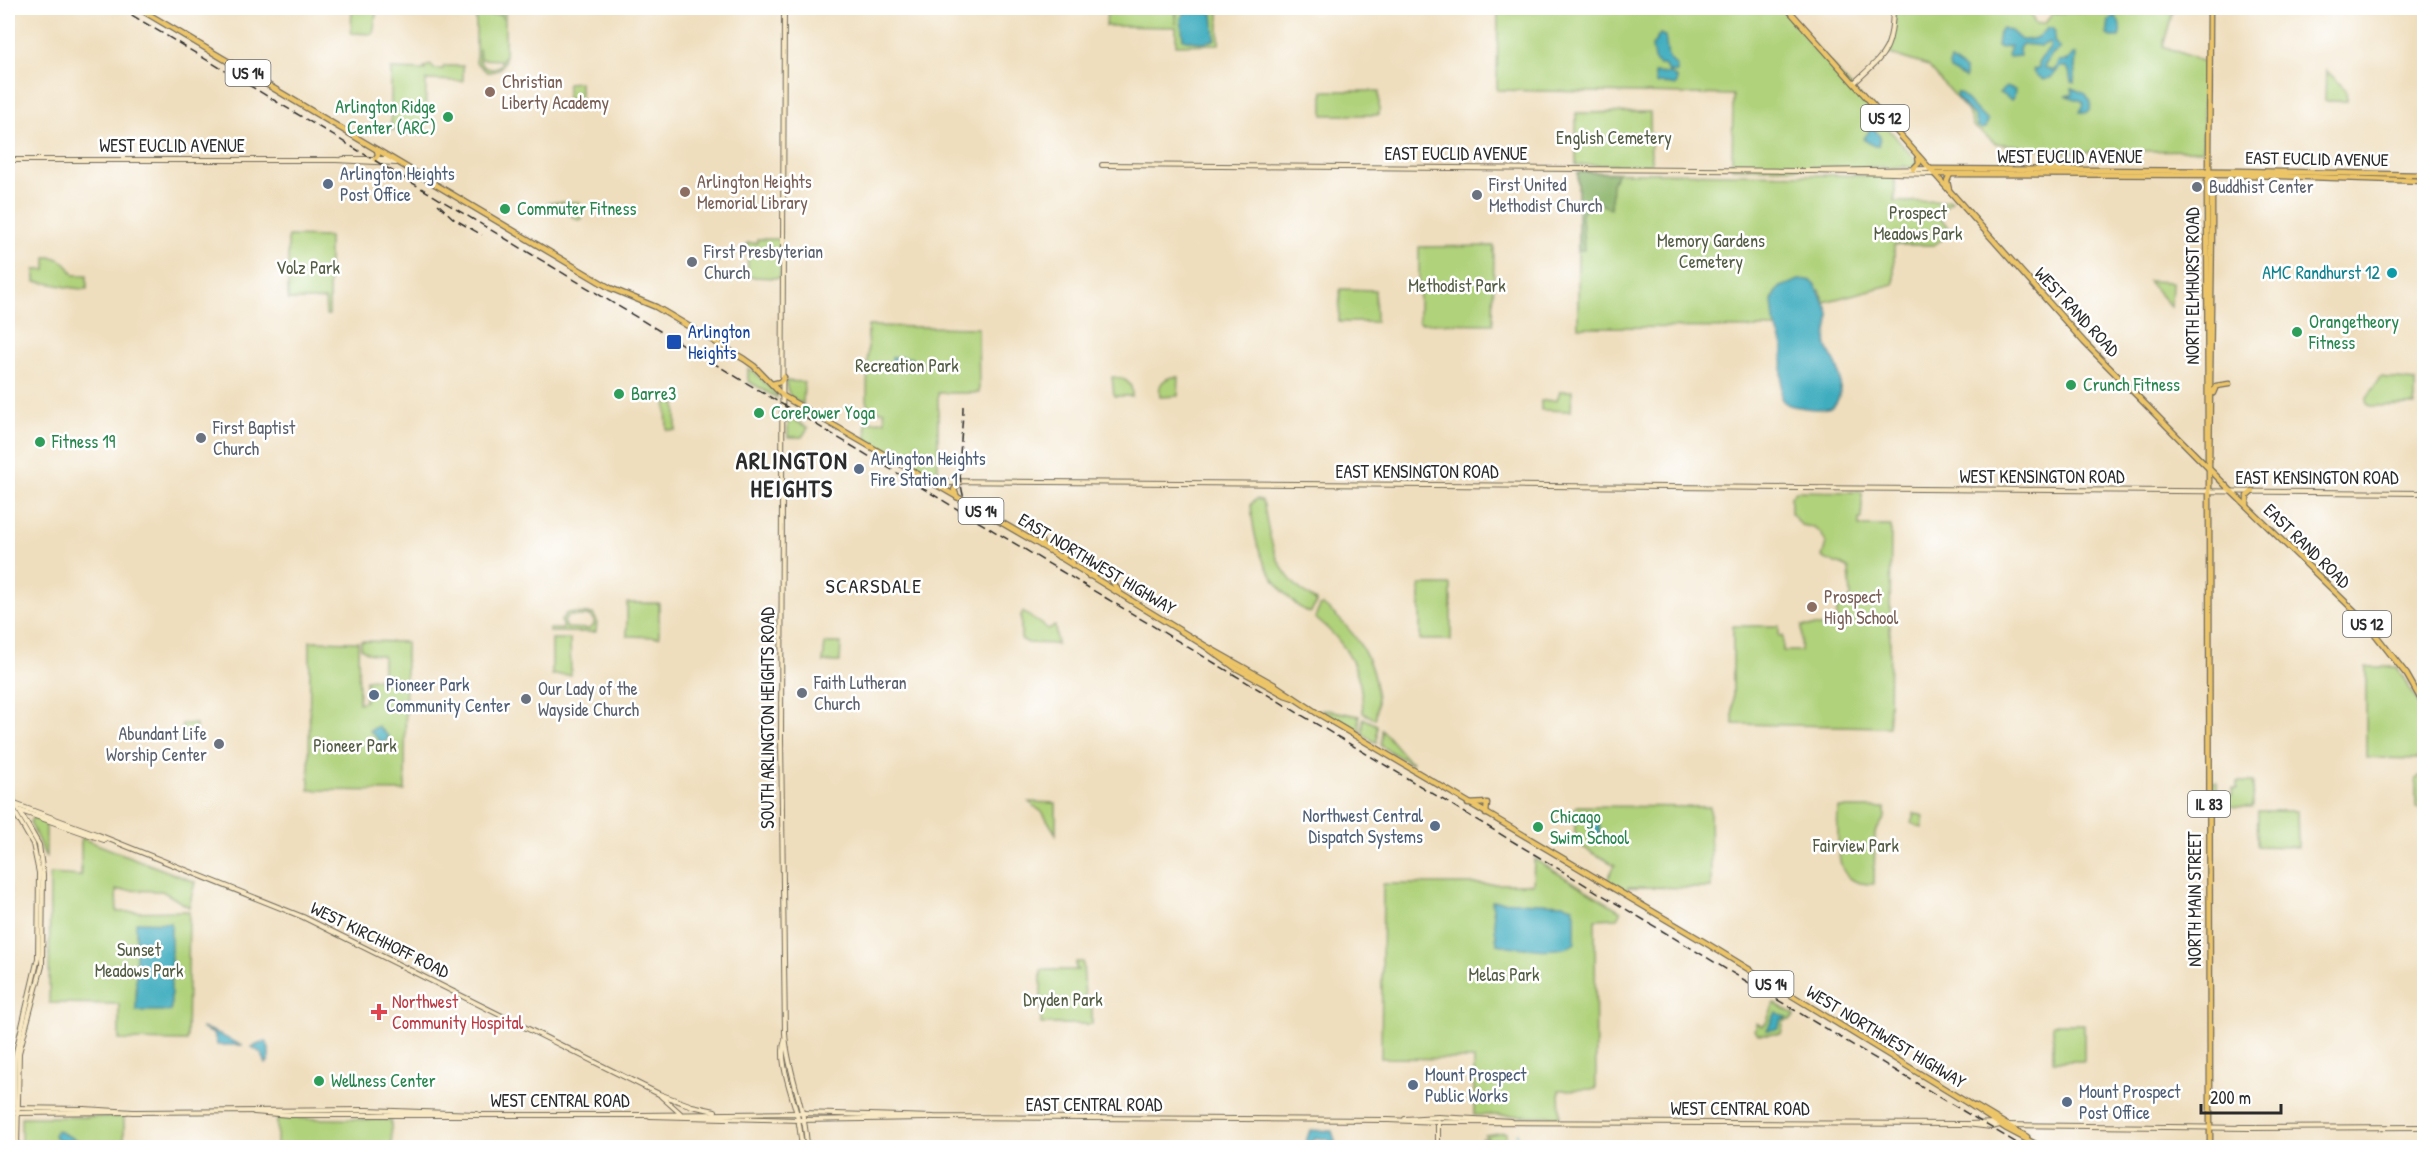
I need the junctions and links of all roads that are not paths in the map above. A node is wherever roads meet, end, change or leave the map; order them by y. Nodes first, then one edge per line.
1 (138, 8) edge
2 (784, 8) edge
3 (1787, 8) edge
4 (1893, 8) edge
5 (2210, 8) edge
6 (1854, 83) junction
7 (375, 148) junction
8 (1918, 156) junction
9 (375, 159) junction
10 (393, 159) junction
11 (8, 160) edge
12 (336, 160) junction
13 (400, 163) junction
14 (1102, 165) dead end
15 (1913, 169) junction
16 (1930, 169) junction
17 (1809, 171) junction
18 (2210, 173) junction
19 (1934, 174) junction
20 (1950, 174) junction
21 (2424, 175) edge
22 (2424, 181) edge
23 (1949, 190) junction
24 (784, 377) junction
25 (772, 384) junction
26 (2229, 384) dead end
27 (783, 396) junction
28 (2211, 399) junction
29 (2192, 450) junction
30 (2207, 450) junction
31 (2210, 469) junction
32 (929, 481) junction
33 (959, 483) junction
34 (1874, 489) joint
35 (2210, 491) junction
36 (2231, 491) junction
37 (2253, 491) junction
38 (2424, 493) edge
39 (957, 497) junction
40 (2247, 506) junction
41 (1039, 533) dead end
42 (1041, 546) junction
43 (1059, 557) junction
44 (1073, 566) junction
45 (1089, 576) junction
46 (1123, 596) junction
47 (2424, 705) edge
48 (8, 791) edge
49 (8, 801) edge
50 (1468, 804) junction
51 (14, 806) junction
52 (19, 810) junction
53 (1486, 814) junction
54 (34, 816) junction
55 (28, 824) junction
56 (114, 843) junction
57 (1573, 865) joint
58 (785, 1039) junction
59 (659, 1094) junction
60 (1970, 1104) junction
61 (15, 1111) junction
62 (721, 1112) junction
63 (680, 1113) junction
64 (797, 1113) junction
65 (803, 1113) junction
66 (640, 1115) junction
67 (934, 1117) junction
68 (690, 1118) junction
69 (721, 1118) joint
70 (1253, 1119) joint
71 (1438, 1119) junction
72 (799, 1120) junction
73 (805, 1120) junction
74 (1986, 1122) junction
75 (2000, 1125) junction
76 (2009, 1125) junction
77 (2210, 1126) junction
78 (2424, 1127) edge
79 (1984, 1133) dead end
80 (2031, 1140) junction
81 (15, 1148) edge
82 (802, 1148) edge
83 (807, 1148) edge
84 (1438, 1148) edge
85 (2043, 1148) edge
86 (2210, 1148) edge

1 - 7 main road, US 14
2 - 24 main road, SOUTH ARLINGTON HEIGHTS ROAD
3 - 6 main road, US 12
4 - 6 main road
5 - 18 main road, NORTH ELMHURST ROAD / IL 83
6 - 8 main road, US 12
7 - 9 main road
7 - 10 main road, US 14
8 - 15 main road
8 - 16 main road, US 12
9 - 10 main road, WEST EUCLID AVENUE
9 - 12 main road, WEST EUCLID AVENUE
10 - 13 main road, US 14
11 - 12 main road, WEST EUCLID AVENUE
12 - 13 main road, WEST EUCLID AVENUE
13 - 25 main road, EAST NORTHWEST HIGHWAY / US 14
14 - 17 main road, EAST EUCLID AVENUE
15 - 16 main road, EAST EUCLID AVENUE
15 - 17 main road, EAST EUCLID AVENUE
16 - 18 main road, WEST EUCLID AVENUE
16 - 19 main road, WEST RAND ROAD / US 12
17 - 19 main road, EAST EUCLID AVENUE
18 - 20 main road, WEST EUCLID AVENUE
18 - 21 main road, EAST EUCLID AVENUE
18 - 22 main road, EAST EUCLID AVENUE
18 - 28 main road, NORTH ELMHURST ROAD / IL 83
18 - 30 main road, NORTH ELMHURST ROAD / IL 83
19 - 20 main road, WEST EUCLID AVENUE
19 - 23 main road, WEST RAND ROAD / US 12
20 - 23 main road
23 - 29 main road, WEST RAND ROAD / US 12
24 - 25 main road
24 - 27 main road, SOUTH ARLINGTON HEIGHTS ROAD
25 - 27 main road, EAST NORTHWEST HIGHWAY / US 14
26 - 28 main road
27 - 32 main road, EAST NORTHWEST HIGHWAY / US 14
27 - 58 main road, SOUTH ARLINGTON HEIGHTS ROAD
28 - 31 main road, NORTH ELMHURST ROAD / IL 83
29 - 30 main road
29 - 31 main road, WEST RAND ROAD / US 12
30 - 31 main road, NORTH ELMHURST ROAD / IL 83
31 - 35 main road, NORTH ELMHURST ROAD / IL 83
31 - 36 main road, EAST RAND ROAD / US 12
32 - 33 main road, EAST KENSINGTON ROAD
32 - 39 main road, EAST NORTHWEST HIGHWAY / US 14
33 - 34 main road, EAST KENSINGTON ROAD
33 - 39 main road
34 - 35 main road, WEST KENSINGTON ROAD
35 - 36 main road, EAST KENSINGTON ROAD
35 - 77 main road, NORTH MAIN STREET / IL 83
36 - 37 main road, EAST KENSINGTON ROAD
36 - 40 main road, EAST RAND ROAD / US 12
37 - 38 main road, EAST KENSINGTON ROAD
37 - 40 main road
39 - 42 main road, EAST NORTHWEST HIGHWAY / US 14
40 - 47 main road, EAST RAND ROAD / US 12
41 - 42 main road
42 - 43 main road, EAST NORTHWEST HIGHWAY / US 14
43 - 44 main road, EAST NORTHWEST HIGHWAY / US 14
43 - 44 main road
44 - 45 main road, EAST NORTHWEST HIGHWAY / US 14
45 - 46 main road, EAST NORTHWEST HIGHWAY / US 14
45 - 46 main road
46 - 50 main road, EAST NORTHWEST HIGHWAY / US 14
48 - 51 main road
49 - 51 main road
50 - 53 main road, EAST NORTHWEST HIGHWAY / US 14
50 - 53 main road
51 - 52 main road, WEST KIRCHHOFF ROAD
51 - 56 main road, WEST KIRCHHOFF ROAD
51 - 61 main road
52 - 54 main road, WEST KIRCHHOFF ROAD
52 - 55 main road
53 - 57 main road, EAST NORTHWEST HIGHWAY / US 14
54 - 55 main road
54 - 56 main road, WEST KIRCHHOFF ROAD
55 - 61 main road
56 - 59 main road, WEST KIRCHHOFF ROAD
57 - 60 main road, WEST NORTHWEST HIGHWAY / US 14
58 - 64 main road, SOUTH ARLINGTON HEIGHTS ROAD
58 - 65 main road, SOUTH ARLINGTON HEIGHTS ROAD
59 - 62 main road, WEST KIRCHHOFF ROAD
59 - 63 main road, WEST KIRCHHOFF ROAD
60 - 74 main road, WEST NORTHWEST HIGHWAY / US 14
60 - 76 main road, WEST NORTHWEST HIGHWAY / US 14
61 - 66 main road, WEST CENTRAL ROAD
61 - 81 main road
62 - 63 main road, WEST CENTRAL ROAD
62 - 64 main road, EAST CENTRAL ROAD
63 - 66 main road, WEST CENTRAL ROAD
63 - 68 main road, WEST KIRCHHOFF ROAD
64 - 65 main road, EAST CENTRAL ROAD
64 - 72 main road, SOUTH ARLINGTON HEIGHTS ROAD
65 - 67 main road, EAST CENTRAL ROAD
65 - 73 main road, SOUTH ARLINGTON HEIGHTS ROAD
66 - 68 main road, WEST CENTRAL ROAD
67 - 70 main road, EAST CENTRAL ROAD
67 - 73 main road, EAST CENTRAL ROAD
68 - 69 main road, WEST CENTRAL ROAD
69 - 72 main road, EAST CENTRAL ROAD
70 - 71 main road, WEST CENTRAL ROAD
71 - 74 main road, WEST CENTRAL ROAD
71 - 84 main road
72 - 73 main road, EAST CENTRAL ROAD
72 - 82 main road, SOUTH ARLINGTON HEIGHTS ROAD
73 - 83 main road, SOUTH ARLINGTON HEIGHTS ROAD
74 - 75 main road, WEST NORTHWEST HIGHWAY / US 14
74 - 75 main road, WEST CENTRAL ROAD
74 - 79 main road
75 - 76 main road, WEST CENTRAL ROAD
75 - 80 main road, WEST NORTHWEST HIGHWAY / US 14
76 - 77 main road, WEST CENTRAL ROAD
76 - 80 main road, WEST NORTHWEST HIGHWAY / US 14
77 - 78 main road
77 - 86 main road, IL 83
80 - 85 main road, WEST NORTHWEST HIGHWAY / US 14

